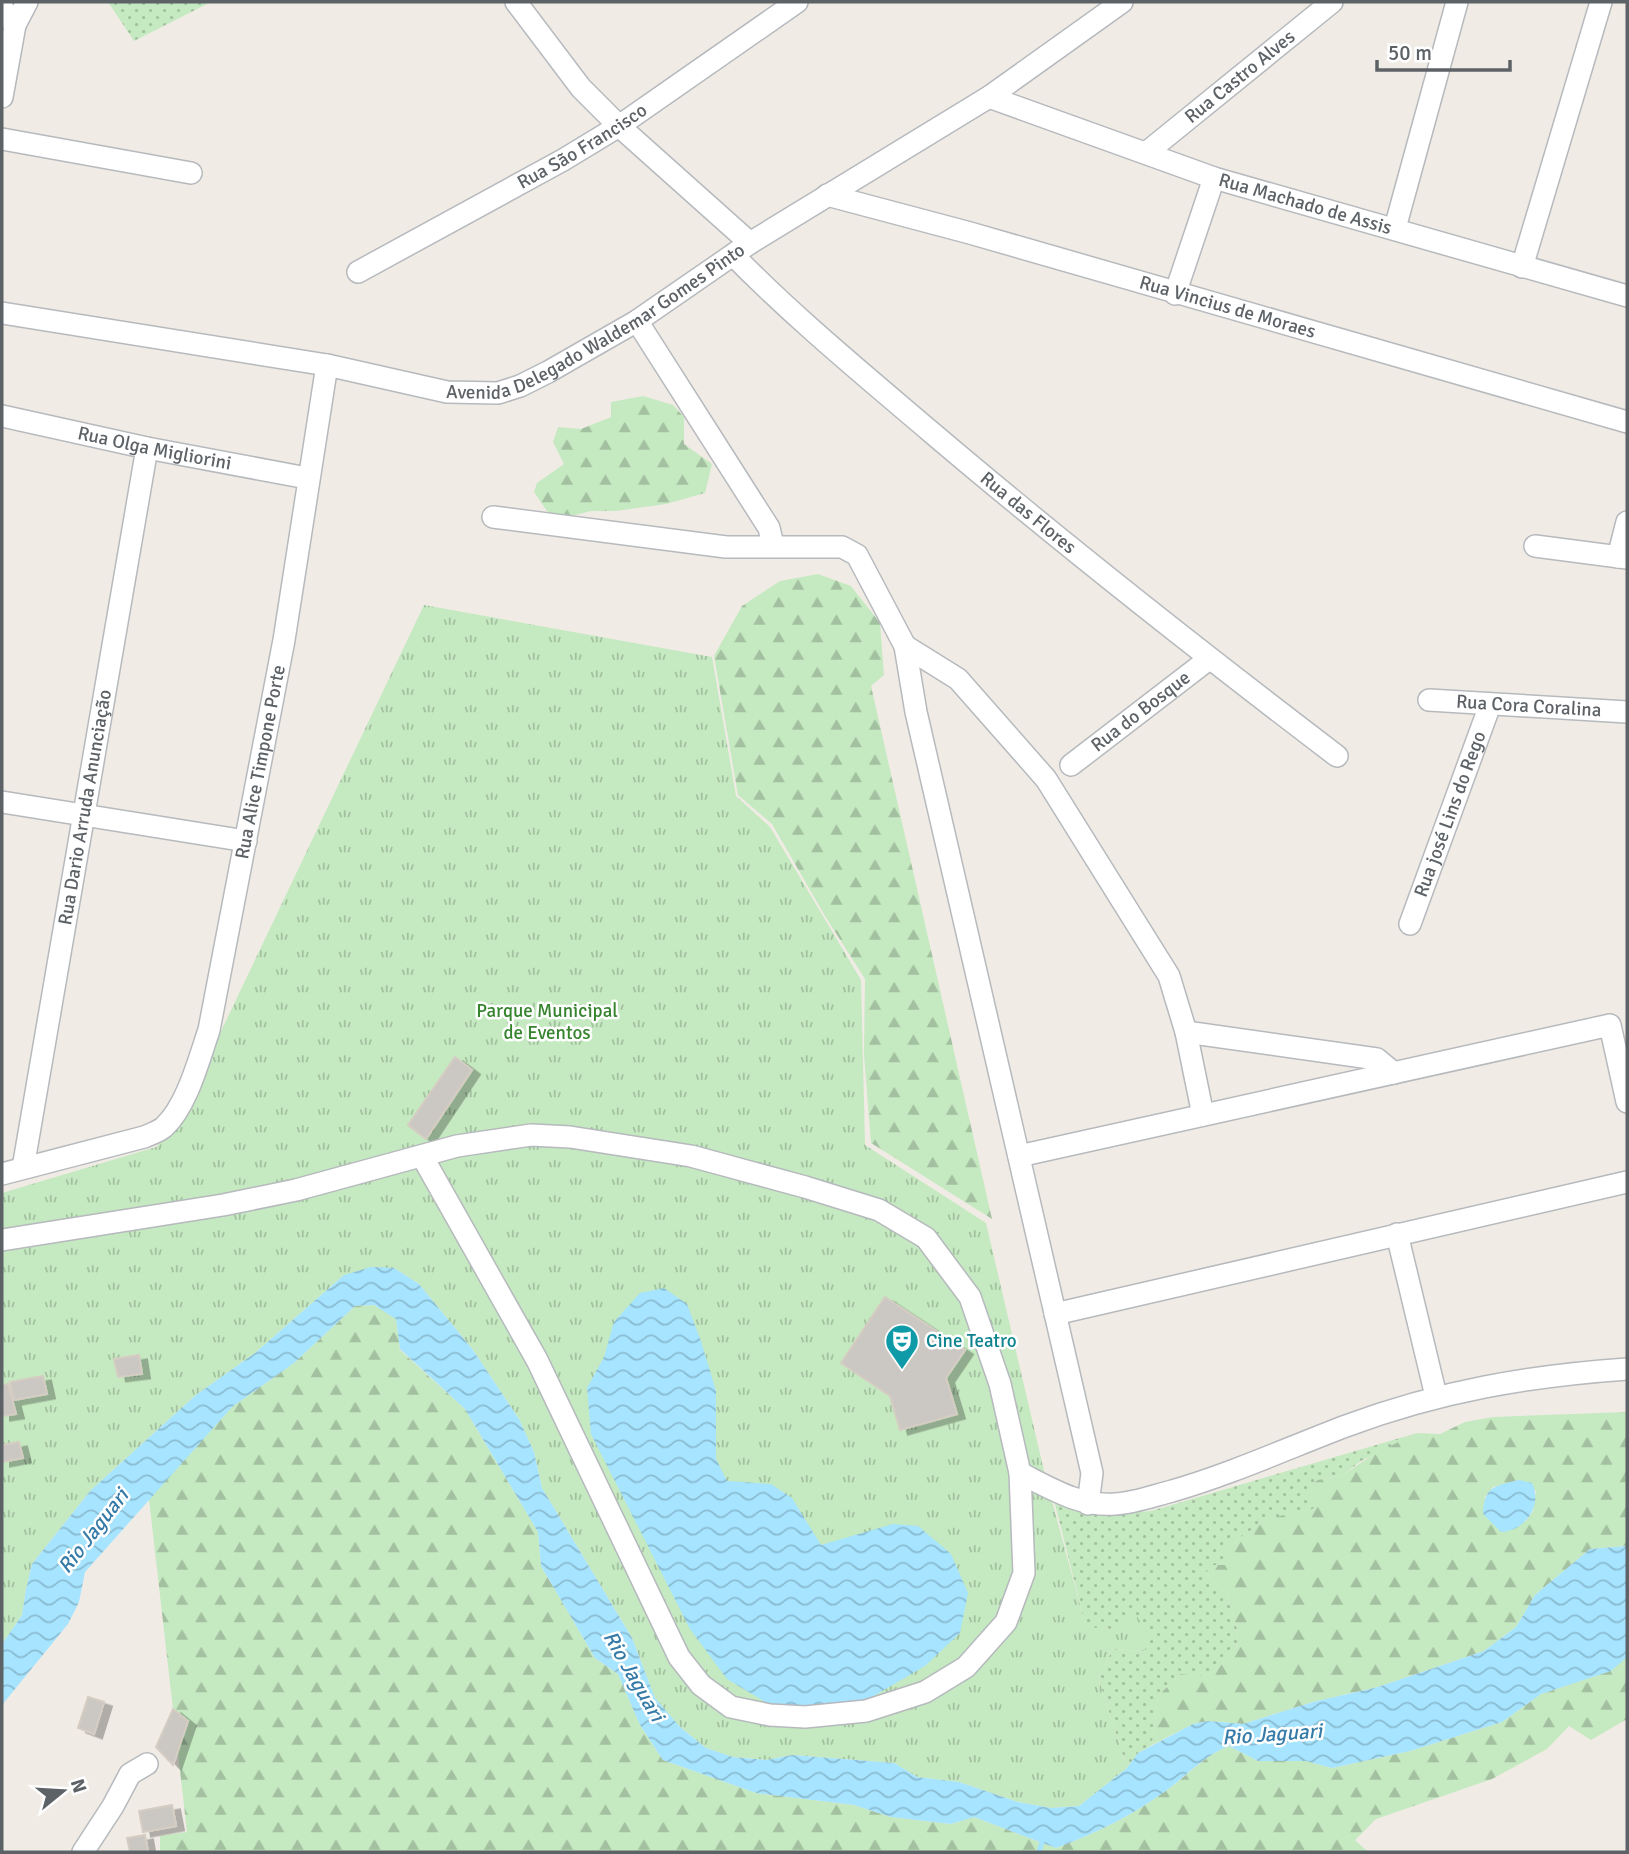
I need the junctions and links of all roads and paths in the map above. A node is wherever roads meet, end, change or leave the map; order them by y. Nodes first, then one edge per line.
1 (27, 2) edge
2 (516, 2) edge
3 (797, 2) edge
4 (1122, 2) edge
5 (1332, 2) edge
6 (1601, 2) edge
7 (1454, 4) edge
8 (9, 16) edge
9 (2, 97) edge
10 (989, 97) junction
11 (619, 127) junction
12 (2, 139) edge
13 (1146, 153) junction
14 (191, 173) dead end
15 (1214, 177) junction
16 (827, 195) junction
17 (1395, 228) junction
18 (742, 249) junction
19 (1522, 267) junction
20 (358, 272) dead end
21 (1175, 293) junction
22 (1627, 296) edge
23 (2, 313) edge
24 (637, 321) junction
25 (327, 365) junction
26 (2, 416) edge
27 (1627, 422) edge
28 (147, 448) junction
29 (307, 478) junction
30 (492, 517) dead end
31 (1627, 522) edge
32 (773, 545) junction
33 (1535, 547) dead end
34 (1622, 558) edge
35 (905, 646) junction
36 (1209, 659) junction
37 (1429, 700) dead end
38 (1490, 705) junction
39 (1627, 712) edge
40 (1337, 756) dead end
41 (1071, 765) dead end
42 (2, 802) edge
43 (84, 815) junction
44 (246, 841) junction
45 (1410, 924) dead end
46 (1186, 1032) junction
47 (1394, 1073) junction
48 (1627, 1102) edge
49 (1202, 1115) junction
50 (422, 1156) junction
51 (1019, 1156) junction
52 (23, 1168) junction
53 (2, 1174) edge
54 (1627, 1182) edge
55 (1397, 1234) junction
56 (2, 1240) edge
57 (1055, 1314) junction
58 (1627, 1369) edge
59 (1436, 1396) junction
60 (1020, 1473) junction
61 (1088, 1504) junction
62 (147, 1764) dead end
63 (83, 1852) edge

1 - 8 street
2 - 11 street, Rua das Flores
3 - 11 street, Rua São Francisco
4 - 10 street, Avenida Delegado Waldemar Gomes Pinto
5 - 13 street, Rua Castro Alves
6 - 19 street
7 - 17 street
8 - 9 street
10 - 13 street, Rua Machado de Assis
10 - 16 street, Avenida Delegado Waldemar Gomes Pinto
11 - 18 street, Rua das Flores
11 - 20 street, Rua São Francisco
12 - 14 street
13 - 15 street, Rua Machado de Assis
15 - 17 street, Rua Machado de Assis
15 - 21 street
16 - 18 street, Avenida Delegado Waldemar Gomes Pinto
16 - 21 street, Rua Vincius de Moraes
17 - 19 street, Rua Machado de Assis
18 - 24 street, Avenida Delegado Waldemar Gomes Pinto
18 - 36 street, Rua das Flores
19 - 22 street, Rua Machado de Assis
21 - 27 street, Rua Vincius de Moraes
23 - 25 street, Avenida Delegado Waldemar Gomes Pinto
24 - 25 street, Avenida Delegado Waldemar Gomes Pinto
24 - 32 street
25 - 29 street, Rua Alice Timpone Porte
26 - 28 street, Rua Olga Migliorini
28 - 29 street, Rua Olga Migliorini
28 - 43 street, Rua Dario Arruda Anunciação
29 - 44 street, Rua Alice Timpone Porte
30 - 32 street
31 - 34 street
32 - 35 street
33 - 34 street
35 - 46 street
35 - 51 street
36 - 40 street, Rua das Flores
36 - 41 street, Rua do Bosque
37 - 38 street, Rua Cora Coralina
38 - 39 street, Rua Cora Coralina
38 - 45 street, Rua josé Lins do Rego
42 - 43 street
43 - 44 street
43 - 52 street, Rua Dario Arruda Anunciação
44 - 52 street, Rua Alice Timpone Porte
46 - 47 street
46 - 49 street
47 - 48 street
47 - 49 street
49 - 51 street
50 - 56 street
50 - 60 street
50 - 60 street
51 - 57 street
52 - 53 street, Rua Alice Timpone Porte
54 - 55 street
55 - 57 street
55 - 59 street
57 - 61 street
58 - 59 street
59 - 61 street
60 - 61 street
62 - 63 street

